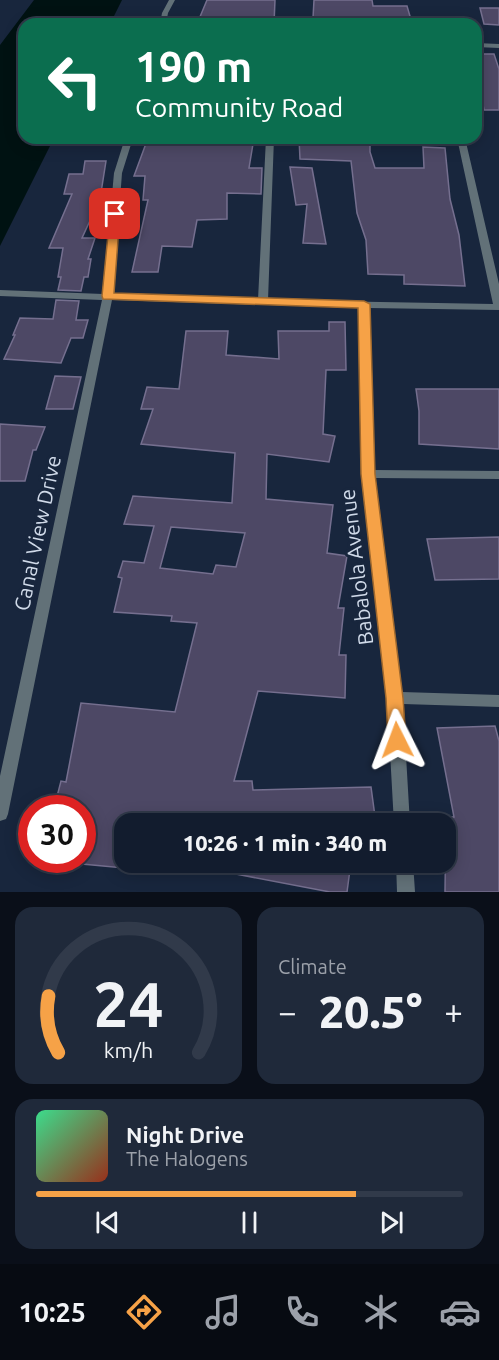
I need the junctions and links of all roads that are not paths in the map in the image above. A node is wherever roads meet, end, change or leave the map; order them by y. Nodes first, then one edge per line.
1 (172, 0) edge
2 (164, 18) edge
3 (482, 45) edge
4 (499, 46) edge
5 (127, 144) edge
6 (270, 144) edge
7 (462, 144) edge
8 (0, 293) edge
9 (108, 296) junction
10 (263, 303) junction
11 (364, 304) junction
12 (499, 307) edge
13 (368, 474) junction
14 (499, 475) edge
15 (395, 698) junction
16 (499, 701) edge
17 (401, 813) edge
18 (0, 814) edge
19 (405, 873) edge
20 (406, 892) edge

1 - 2 street
3 - 4 street
5 - 9 street, Canal View Drive
6 - 10 street
7 - 12 street
8 - 9 street
9 - 10 street
9 - 18 street, Canal View Drive
10 - 11 street
11 - 12 street
11 - 13 street, Babalola Avenue
13 - 14 street
13 - 15 street, Babalola Avenue
15 - 16 street
15 - 17 street, Babalola Avenue
19 - 20 street

